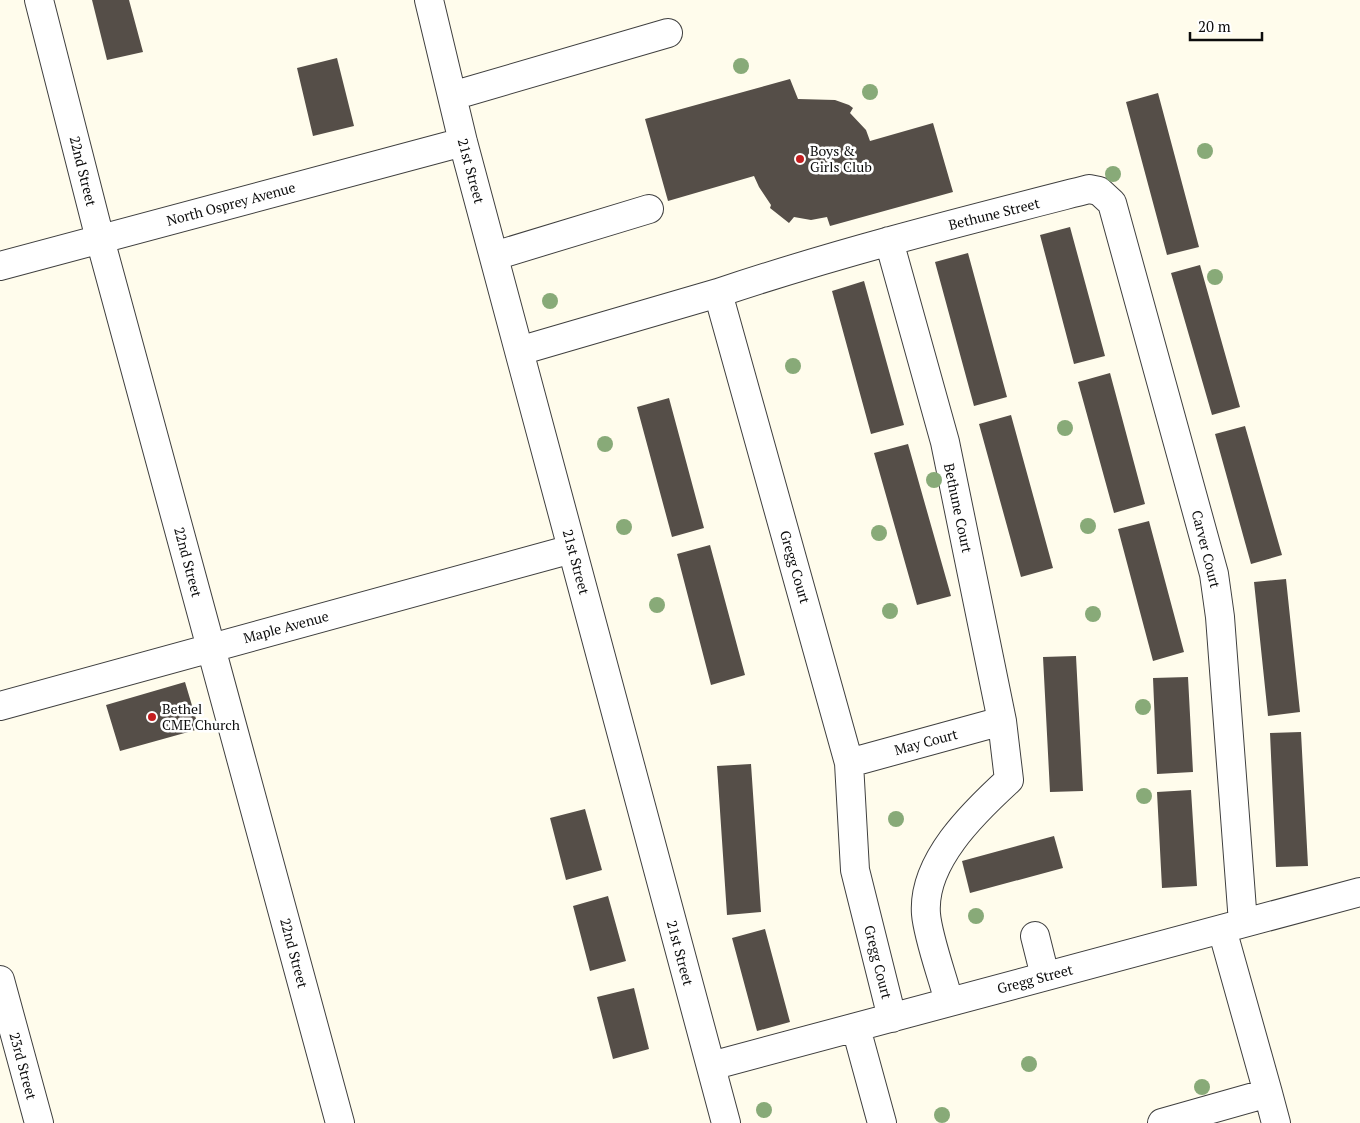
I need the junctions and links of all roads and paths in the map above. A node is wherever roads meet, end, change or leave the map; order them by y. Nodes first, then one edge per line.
1 (39, 0) edge
2 (429, 0) edge
3 (668, 33) dead end
4 (452, 96) junction
5 (463, 142) junction
6 (1099, 191) joint
7 (649, 209) dead end
8 (100, 239) junction
9 (889, 241) junction
10 (494, 256) junction
11 (0, 266) edge
12 (718, 293) junction
13 (519, 351) junction
14 (572, 549) junction
15 (211, 647) junction
16 (0, 706) edge
17 (1002, 721) junction
18 (849, 763) junction
19 (1360, 892) edge
20 (1233, 926) junction
21 (1035, 936) dead end
22 (1045, 976) junction
23 (0, 980) edge
24 (950, 1002) junction
25 (892, 1018) junction
26 (856, 1028) junction
27 (710, 1066) junction
28 (1268, 1093) junction
29 (39, 1123) edge
30 (340, 1123) edge
31 (726, 1123) edge
32 (882, 1123) edge
33 (1162, 1123) edge
34 (1276, 1123) edge

1 - 8 street, 22nd Street
2 - 4 street, 21st Street
3 - 4 street
4 - 5 street, 21st Street
5 - 8 street, North Osprey Avenue
5 - 10 street, 21st Street
6 - 9 street, Bethune Street
6 - 20 street, Carver Court
7 - 10 street
8 - 11 street, North Osprey Avenue
8 - 15 street, 22nd Street
9 - 12 street
9 - 17 street, Bethune Court
10 - 13 street, 21st Street
12 - 13 street
12 - 18 street, Gregg Court
13 - 14 street, 21st Street
14 - 15 street, Maple Avenue
14 - 27 street, 21st Street
15 - 16 street, Maple Avenue
15 - 30 street, 22nd Street
17 - 18 street, May Court
17 - 24 street, Bethune Court
18 - 25 street, Gregg Court
19 - 20 street, Gregg Street
20 - 22 street, Gregg Street
20 - 28 street, Carver Court
21 - 22 street
22 - 24 street, Gregg Street
23 - 29 street, 23rd Street
24 - 25 street, Gregg Street
25 - 26 street, Gregg Street
26 - 27 street, Gregg Street
26 - 32 street
27 - 31 street, 21st Street
28 - 33 street
28 - 34 street, Carver Court

